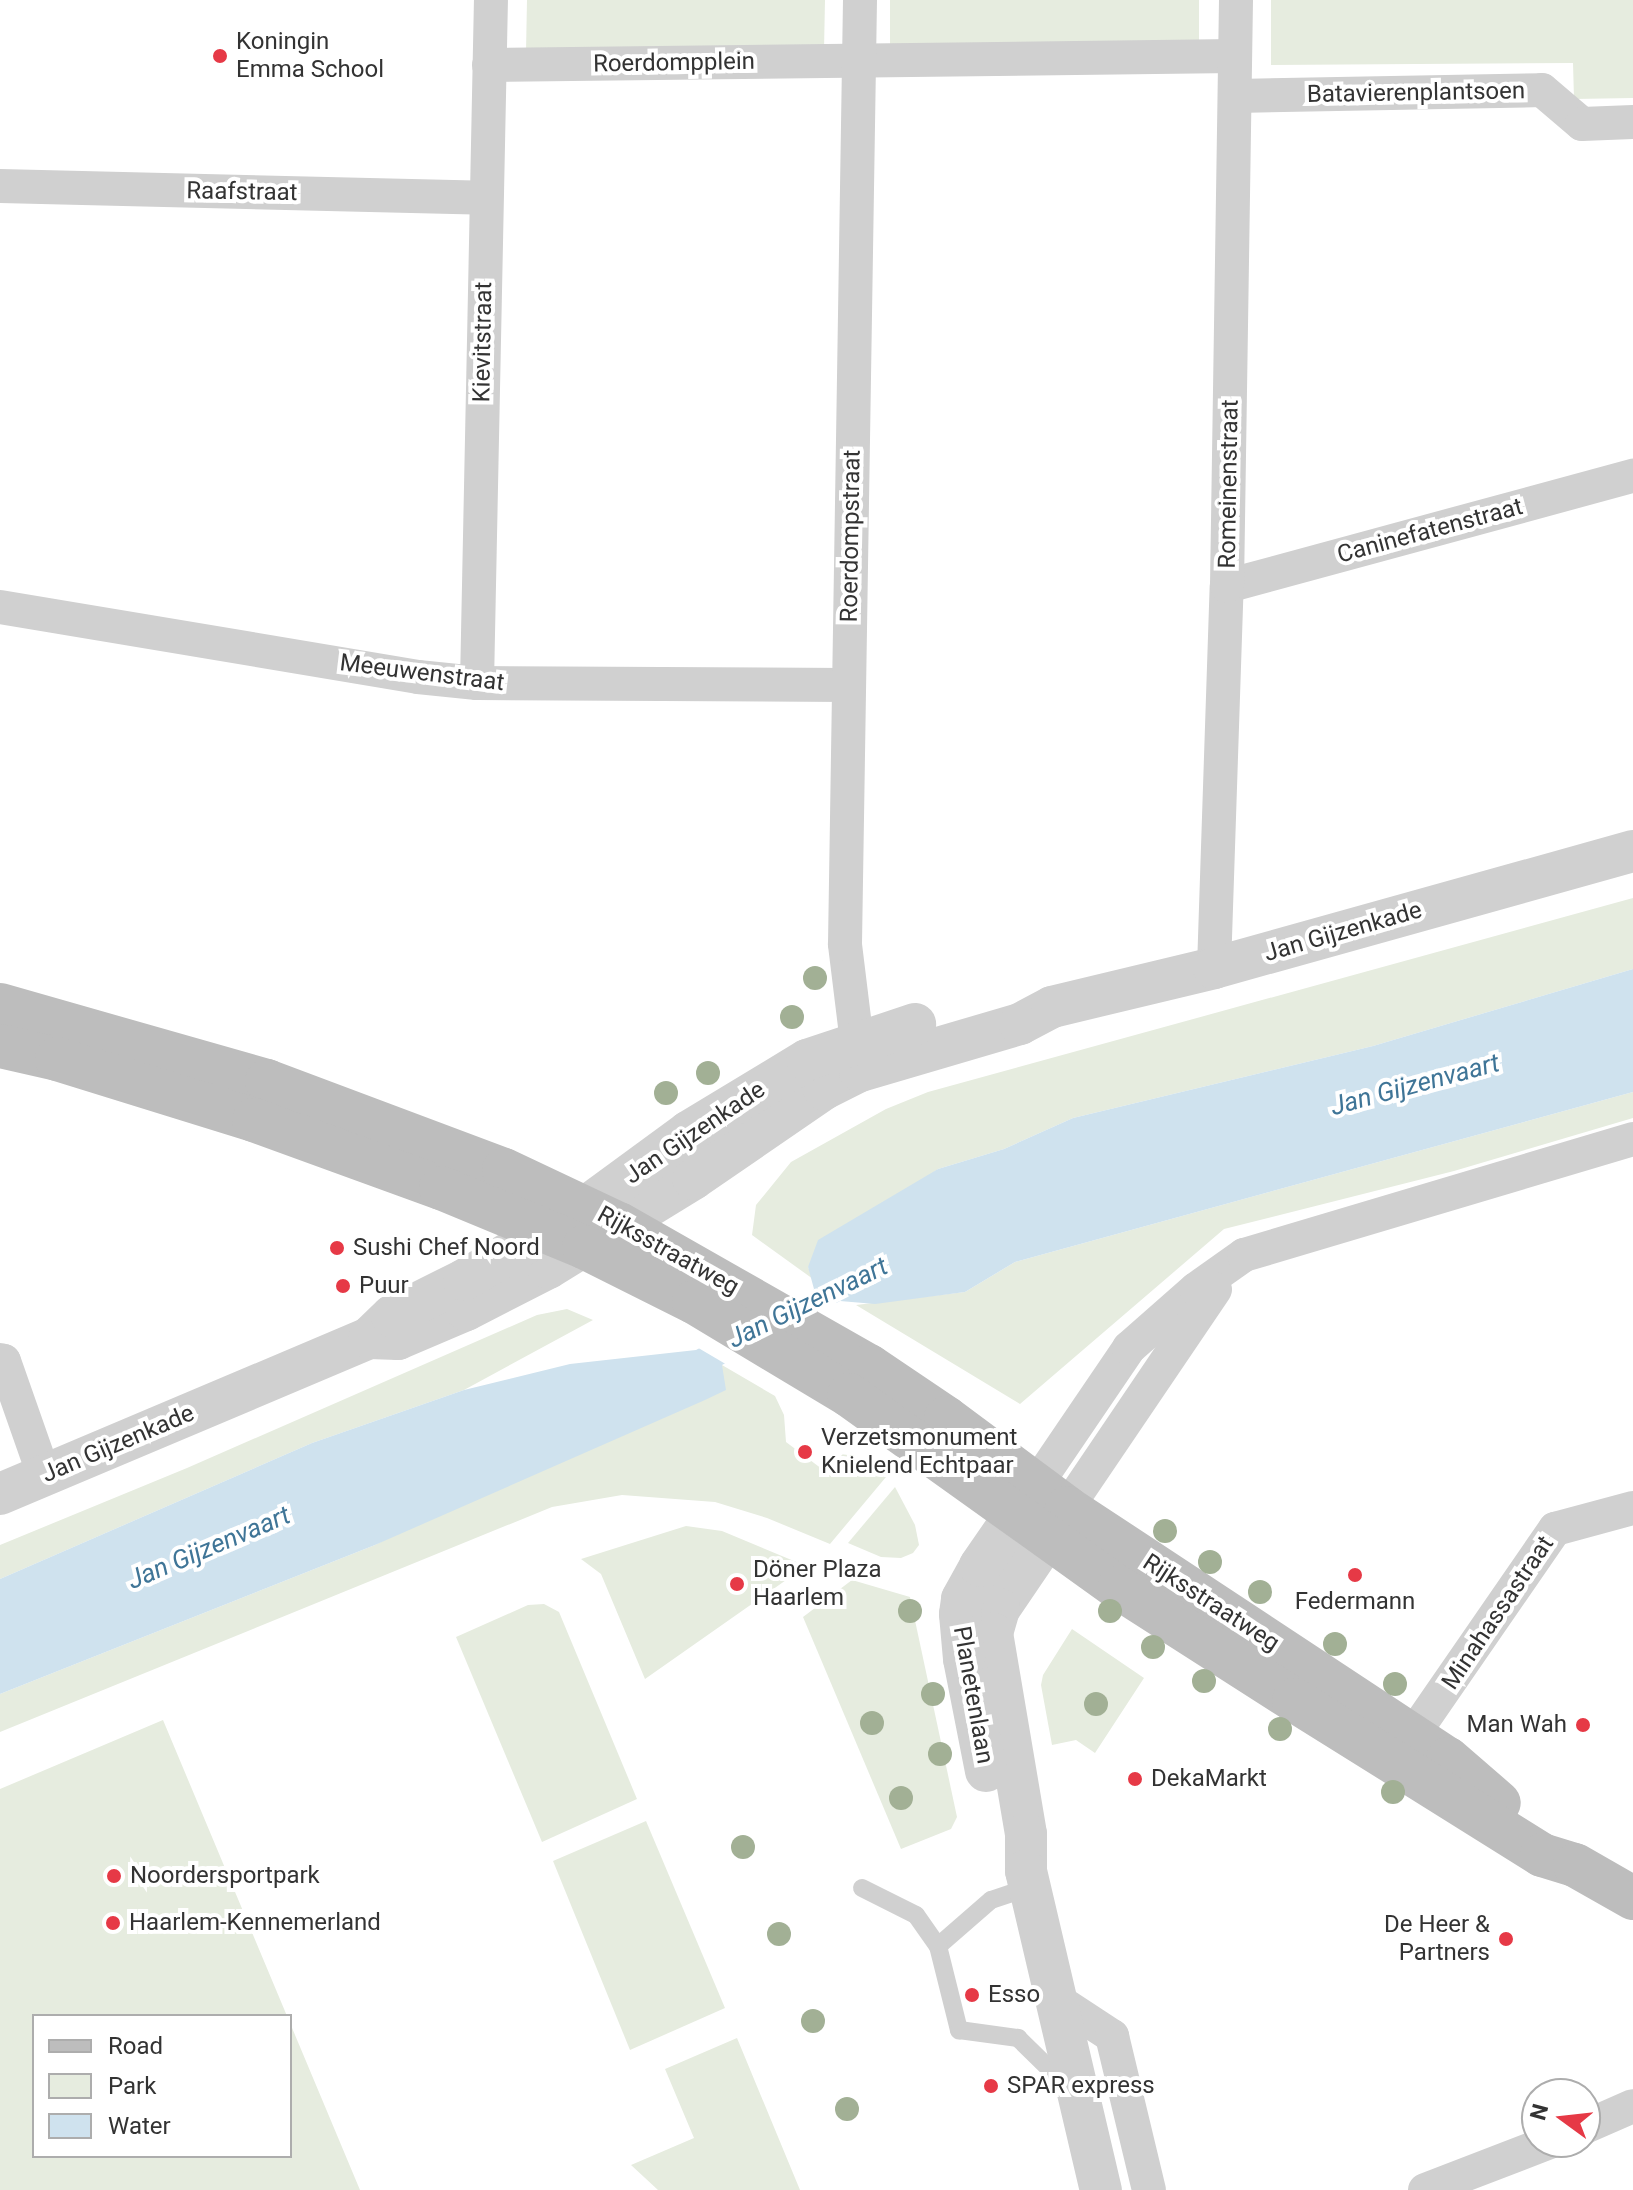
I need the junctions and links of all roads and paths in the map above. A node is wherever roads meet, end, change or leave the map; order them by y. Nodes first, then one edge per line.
1 (491, 0) edge
2 (860, 0) edge
3 (1236, 0) edge
4 (1235, 56) junction
5 (859, 61) junction
6 (489, 65) junction
7 (1236, 96) junction
8 (1633, 122) edge
9 (0, 186) edge
10 (485, 198) junction
11 (1633, 476) edge
12 (1227, 586) junction
13 (0, 607) edge
14 (477, 683) junction
15 (848, 685) junction
16 (1633, 851) edge
17 (1214, 968) junction
18 (0, 1005) edge
19 (0, 1046) edge
20 (858, 1056) junction
21 (1633, 1139) edge
22 (584, 1227) junction
23 (0, 1360) edge
24 (44, 1475) junction
25 (0, 1494) edge
26 (1633, 1508) edge
27 (1041, 1511) junction
28 (1403, 1749) junction
29 (1028, 1879) junction
30 (862, 1888) dead end
31 (1633, 1898) edge
32 (938, 1946) junction
33 (1057, 2000) junction
34 (1079, 2098) junction
35 (1633, 2106) edge
36 (1601, 2120) edge
37 (1521, 2153) edge
38 (1101, 2190) edge
39 (1149, 2190) edge
40 (1425, 2190) edge

1 - 6 street, Kievitstraat
2 - 5 street, Roerdompstraat
3 - 4 street, Romeinenstraat
4 - 5 street
4 - 7 street, Romeinenstraat
5 - 6 street, Roerdompplein
5 - 15 street, Roerdompstraat
6 - 10 street, Kievitstraat
7 - 8 street, Batavierenplantsoen
7 - 12 street, Romeinenstraat
9 - 10 street, Raafstraat
10 - 14 street, Kievitstraat
11 - 12 street, Caninefatenstraat
12 - 17 street, Romeinenstraat
13 - 14 street, Meeuwenstraat
14 - 15 street, Meeuwenstraat
15 - 20 street, Roerdompstraat
16 - 17 street, Jan Gijzenkade
17 - 20 street, Jan Gijzenkade
18 - 22 main road, Rijksstraatweg
19 - 22 main road, Rijksstraatweg
20 - 22 street, Jan Gijzenkade
21 - 27 street
22 - 24 street, Jan Gijzenkade
22 - 27 main road, Rijksstraatweg
23 - 24 street
24 - 25 street, Jan Gijzenkade
26 - 28 street, Minahassastraat
27 - 28 main road, Rijksstraatweg
27 - 29 street, Planetenlaan
28 - 31 main road, Rijksstraatweg
29 - 32 lane
29 - 33 street, Planetenlaan
30 - 32 lane
32 - 34 lane
33 - 34 street, Planetenlaan
33 - 39 street
34 - 38 street, Planetenlaan
35 - 36 street
37 - 40 street

